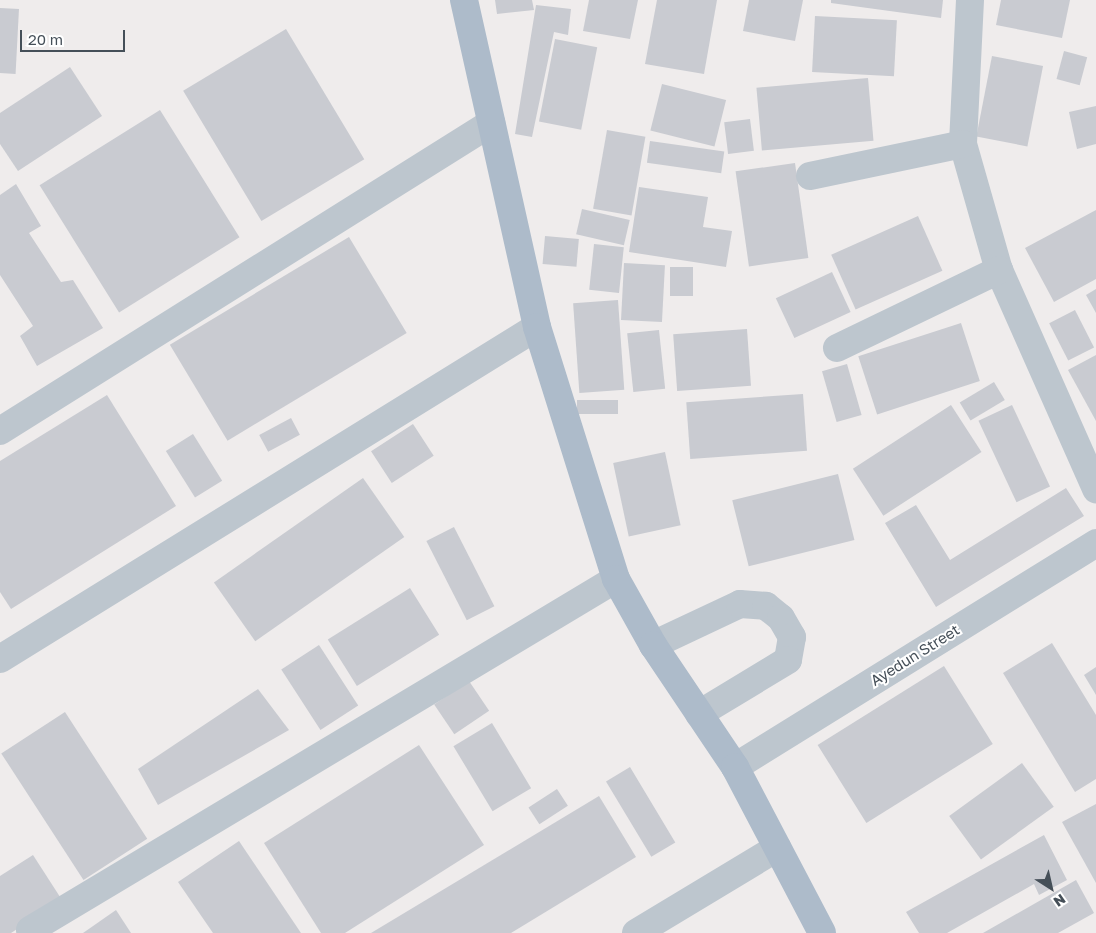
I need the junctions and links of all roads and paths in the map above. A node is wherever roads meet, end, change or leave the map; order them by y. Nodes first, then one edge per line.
1 (464, 0) edge
2 (970, 0) edge
3 (491, 123) junction
4 (963, 144) junction
5 (810, 176) dead end
6 (999, 270) junction
7 (537, 327) junction
8 (837, 348) dead end
9 (0, 431) edge
10 (1096, 489) edge
11 (1096, 543) edge
12 (616, 579) junction
13 (653, 645) junction
14 (0, 659) edge
15 (699, 714) junction
16 (735, 767) junction
17 (776, 848) junction
18 (30, 930) dead end
19 (636, 933) edge
20 (822, 933) edge

1 - 3 main road
2 - 4 street
3 - 7 main road
3 - 9 street
4 - 5 street
4 - 6 street
6 - 8 street
6 - 10 street
7 - 12 main road
7 - 14 street
11 - 16 street, Ayedun Street
12 - 13 main road
12 - 18 street
13 - 15 main road
13 - 15 street
15 - 16 main road
16 - 17 main road
17 - 19 street
17 - 20 main road

